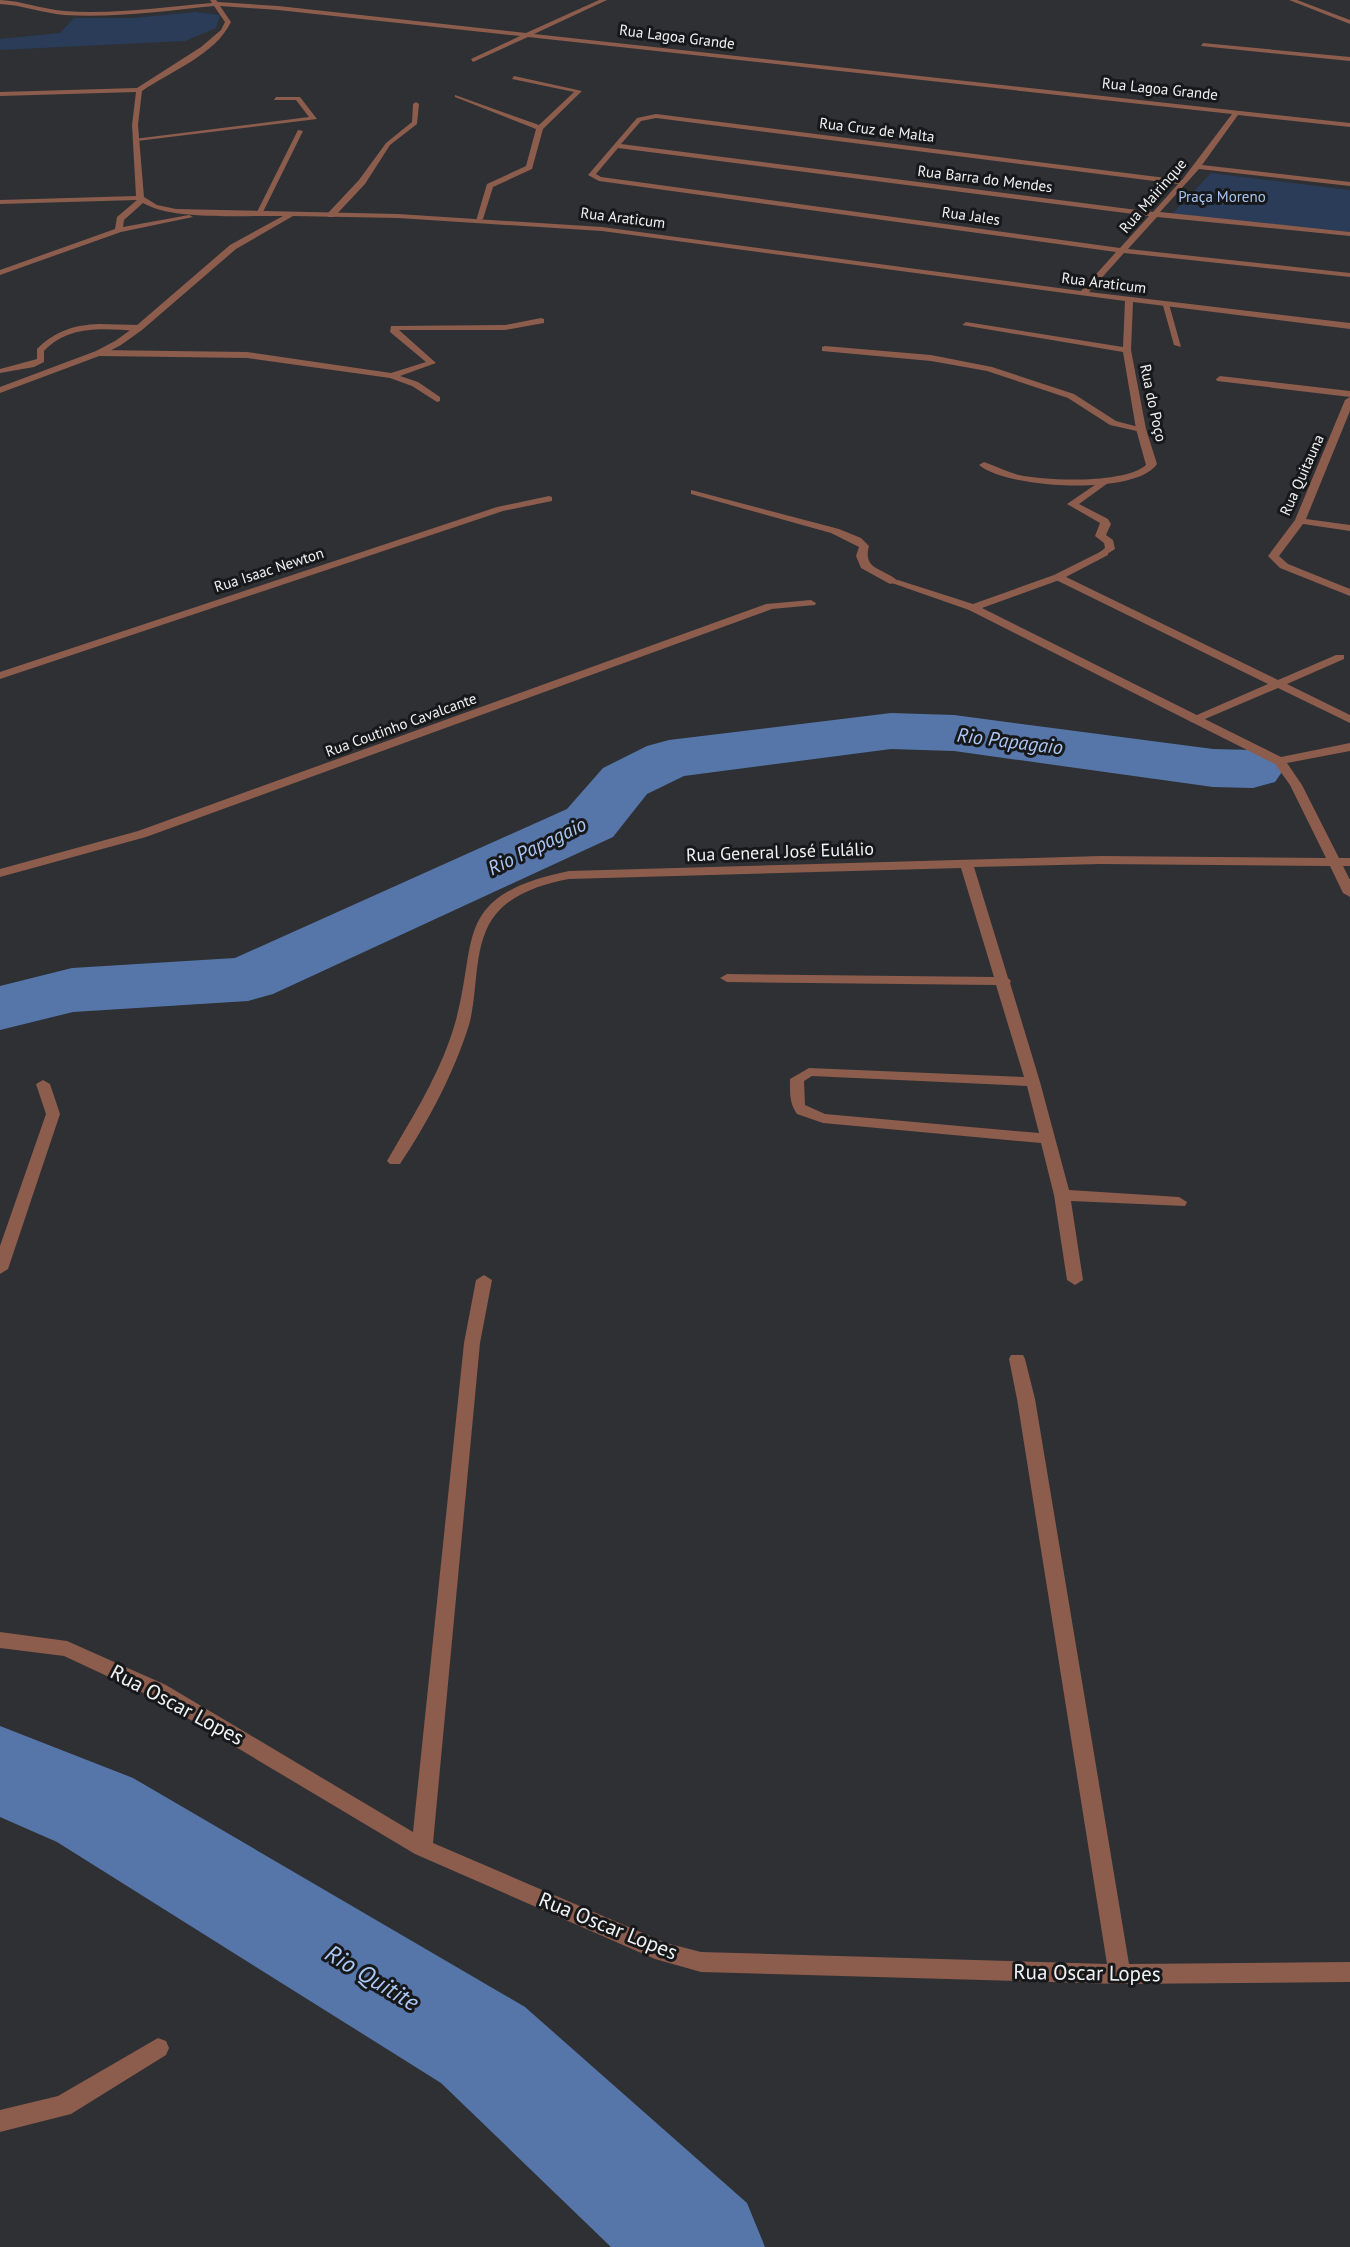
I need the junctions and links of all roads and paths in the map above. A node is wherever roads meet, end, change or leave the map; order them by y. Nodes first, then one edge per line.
1 (604, 0) edge
2 (1292, 0) edge
3 (0, 2) edge
4 (214, 2) edge
5 (1350, 22) edge
6 (529, 34) junction
7 (1203, 45) dead end
8 (1350, 59) edge
9 (473, 60) dead end
10 (514, 78) dead end
11 (139, 90) junction
12 (0, 94) edge
13 (457, 96) dead end
14 (276, 99) dead end
15 (416, 104) dead end
16 (1237, 112) junction
17 (1350, 124) edge
18 (540, 128) junction
19 (300, 131) dead end
20 (137, 139) junction
21 (617, 146) junction
22 (1197, 167) junction
23 (592, 174) joint
24 (1183, 182) junction
25 (1350, 184) edge
26 (141, 200) junction
27 (0, 202) edge
28 (212, 213) junction
29 (258, 214) junction
30 (291, 214) junction
31 (1154, 214) junction
32 (331, 215) junction
33 (479, 219) junction
34 (119, 230) junction
35 (1350, 234) edge
36 (1123, 251) junction
37 (0, 273) edge
38 (1350, 275) edge
39 (1083, 294) junction
40 (1129, 300) junction
41 (1165, 304) junction
42 (541, 321) dead end
43 (966, 325) dead end
44 (1350, 326) edge
45 (140, 328) junction
46 (1178, 345) dead end
47 (825, 349) dead end
48 (1127, 350) junction
49 (99, 353) junction
50 (3, 371) dead end
51 (391, 376) junction
52 (1220, 379) dead end
53 (0, 390) edge
54 (1350, 394) edge
55 (437, 399) dead end
56 (1350, 400) edge
57 (1141, 429) junction
58 (984, 465) dead end
59 (1106, 481) junction
60 (694, 492) dead end
61 (549, 499) dead end
62 (1300, 521) junction
63 (1350, 528) edge
64 (1058, 577) junction
65 (1350, 593) edge
66 (811, 603) dead end
67 (973, 608) junction
68 (1340, 657) dead end
69 (0, 676) edge
70 (1278, 684) junction
71 (1350, 719) edge
72 (1194, 720) junction
73 (1350, 747) edge
74 (1279, 761) junction
75 (1343, 862) edge
76 (966, 864) junction
77 (0, 873) edge
78 (1350, 893) edge
79 (728, 978) dead end
80 (1004, 981) junction
81 (1033, 1082) junction
82 (43, 1084) dead end
83 (1048, 1139) junction
84 (395, 1161) dead end
85 (1062, 1195) junction
86 (1179, 1202) dead end
87 (0, 1269) edge
88 (484, 1280) dead end
89 (1075, 1280) dead end
90 (1017, 1359) dead end
91 (0, 1640) edge
92 (422, 1848) junction
93 (1350, 1972) edge
94 (1120, 1974) junction
95 (159, 2048) dead end
96 (0, 2121) edge

1 - 6 street
2 - 5 street
3 - 4 street, Rua Lagoa Grande
4 - 6 street, Rua Lagoa Grande
4 - 11 street
6 - 9 street
6 - 16 street, Rua Lagoa Grande
7 - 8 street
10 - 18 street
11 - 12 street
11 - 20 street
13 - 18 street
14 - 20 street
15 - 32 street
16 - 17 street, Rua Lagoa Grande
16 - 22 street, Rua Mairinque
18 - 33 street
19 - 29 street
20 - 26 street
21 - 23 street, Rua Cruz de Malta
21 - 24 street, Rua Cruz de Malta
21 - 31 street, Rua Barra do Mendes
22 - 24 street, Rua Mairinque
22 - 25 street
23 - 36 street, Rua Jales
24 - 31 street, Rua Mairinque
26 - 27 street, Rua Araticum
26 - 28 street, Rua Araticum
26 - 34 street
28 - 29 street, Rua Araticum
28 - 34 street
29 - 30 street, Rua Araticum
30 - 32 street, Rua Araticum
30 - 45 street
31 - 35 street, Rua Barra do Mendes
31 - 36 street, Rua Mairinque
32 - 33 street, Rua Araticum
33 - 39 street, Rua Araticum
34 - 37 street
36 - 38 street, Rua Jales
36 - 39 street, Rua Mairinque
39 - 40 street, Rua Araticum
40 - 41 street, Rua Araticum
40 - 48 street, Rua do Poço
41 - 44 street, Rua Araticum
41 - 46 street
42 - 51 street
43 - 48 street
45 - 49 street
45 - 50 street
47 - 57 street
48 - 57 street, Rua do Poço
49 - 51 street
49 - 53 street
51 - 55 street
52 - 54 street
56 - 62 street, Rua Quitauna
57 - 59 street, Rua do Poço
58 - 59 street, Rua do Poço
59 - 64 street
60 - 67 street
61 - 69 street, Rua Isaac Newton
62 - 63 street
62 - 65 street, Rua Quitauna
64 - 67 street
64 - 70 street
66 - 77 street, Rua Coutinho Cavalcante
67 - 72 street
68 - 70 street
70 - 71 street
70 - 72 street
72 - 74 street
73 - 74 street
74 - 75 street
75 - 76 street, Rua General José Eulálio
75 - 78 street
76 - 80 street
76 - 84 street, Rua General José Eulálio
79 - 80 street
80 - 81 street
81 - 83 street
81 - 83 street
82 - 87 street
83 - 85 street
85 - 86 street
85 - 89 street
88 - 92 street
90 - 94 street
91 - 92 street, Rua Oscar Lopes
92 - 94 street, Rua Oscar Lopes
93 - 94 street, Rua Oscar Lopes
95 - 96 street

